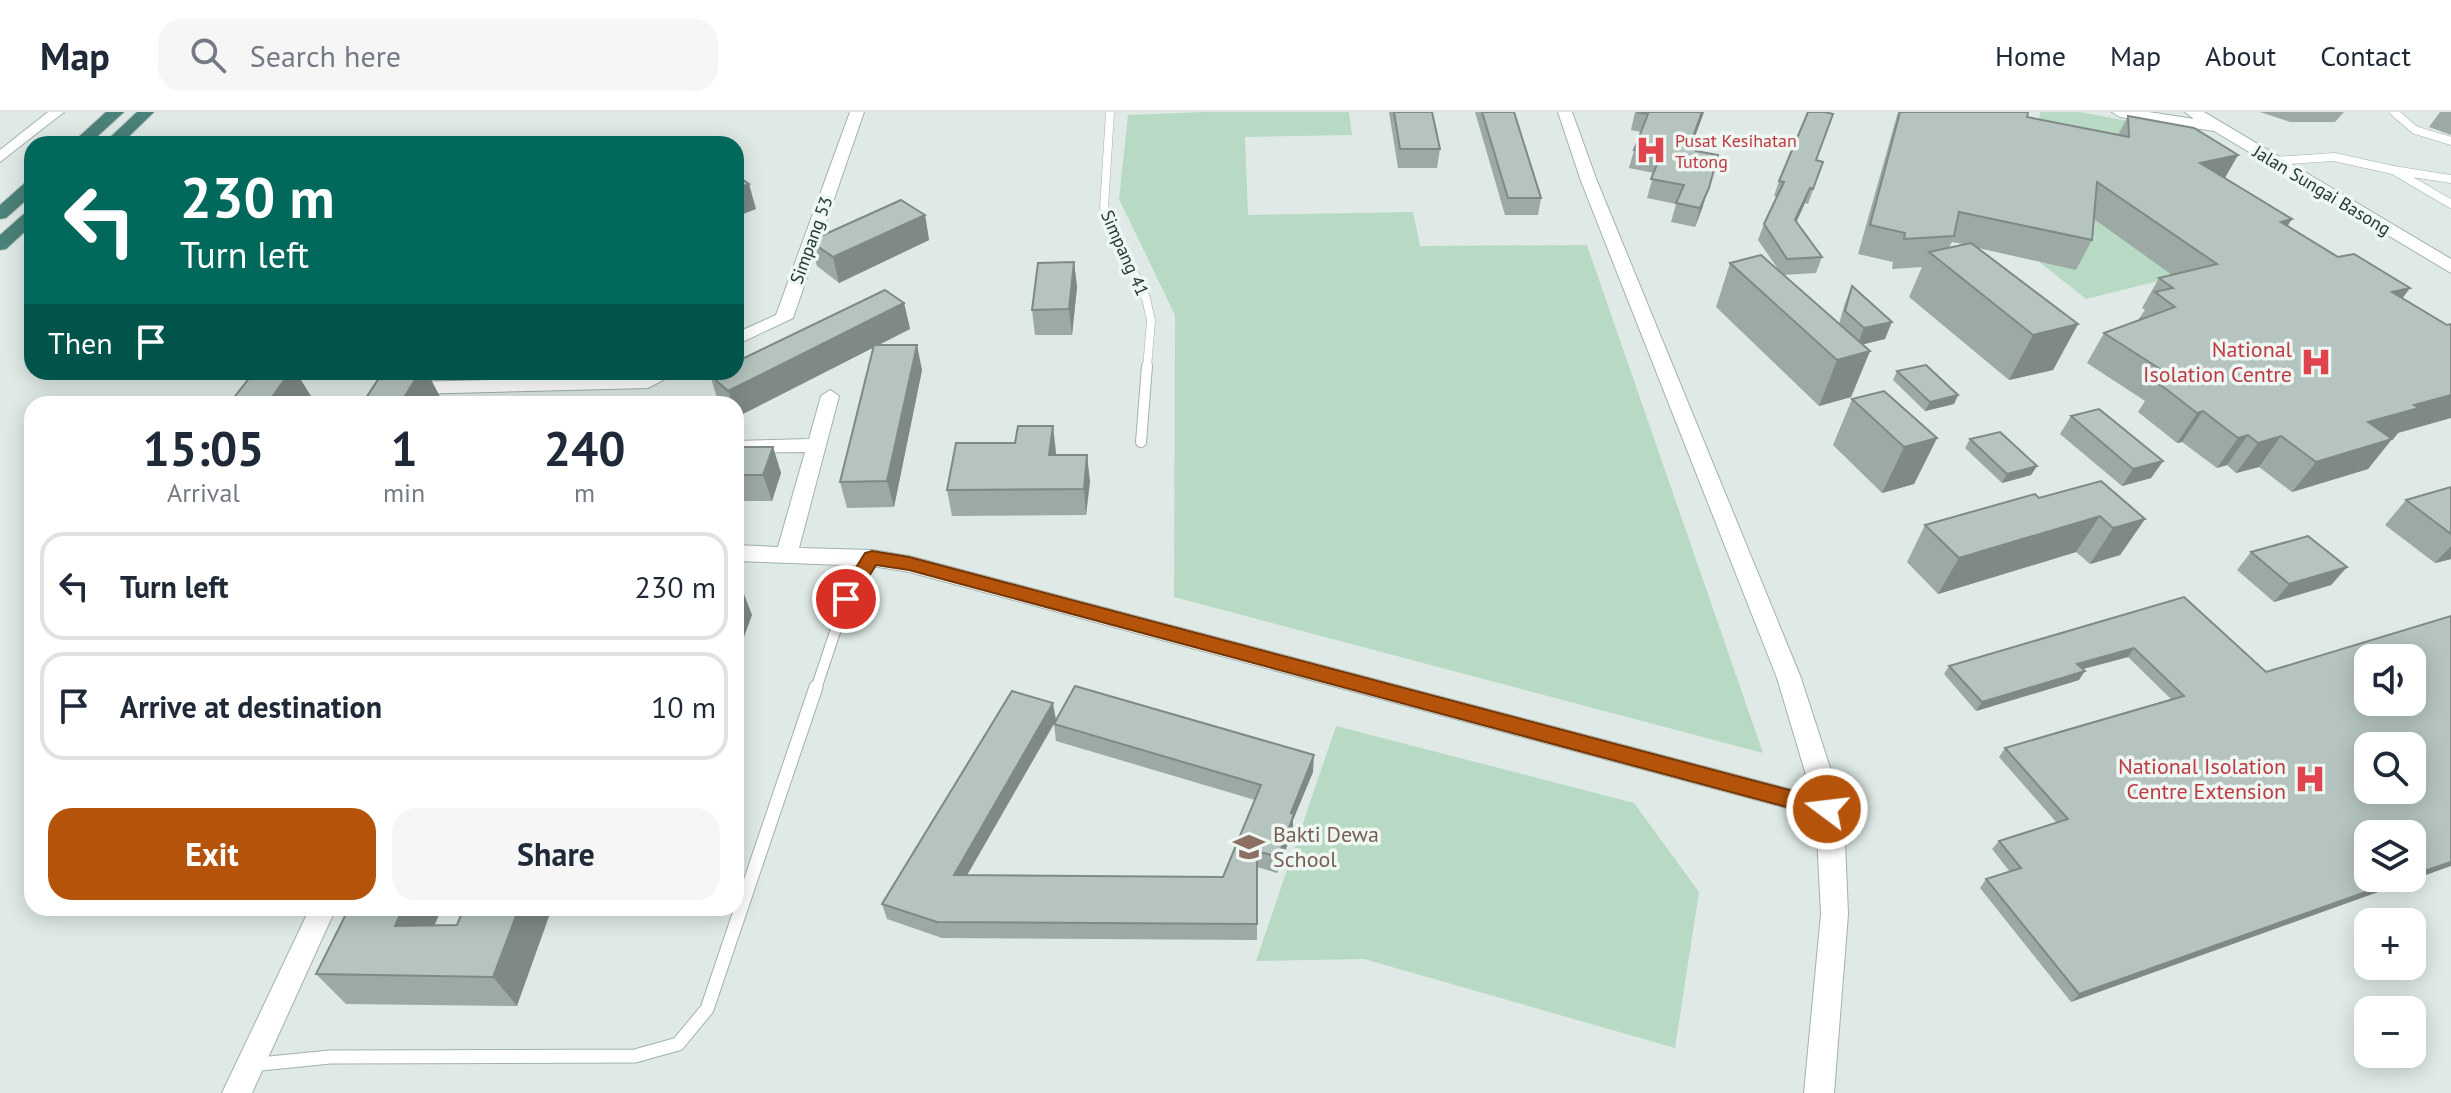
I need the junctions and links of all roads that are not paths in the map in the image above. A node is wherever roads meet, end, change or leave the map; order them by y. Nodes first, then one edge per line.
1 (57, 112) edge
2 (116, 112) edge
3 (146, 112) edge
4 (857, 112) edge
5 (1110, 112) edge
6 (1565, 112) edge
7 (2120, 112) edge
8 (2193, 112) edge
9 (2394, 112) edge
10 (2221, 129) junction
11 (27, 136) edge
12 (88, 136) edge
13 (120, 136) edge
14 (24, 138) edge
15 (2451, 141) edge
16 (0, 157) edge
17 (2273, 161) junction
18 (2393, 170) junction
19 (2451, 179) edge
20 (24, 193) edge
21 (2451, 204) edge
22 (0, 214) edge
23 (24, 223) edge
24 (0, 245) edge
25 (2451, 267) edge
26 (744, 336) edge
27 (652, 380) edge
28 (601, 384) junction
29 (411, 388) edge
30 (612, 396) edge
31 (830, 396) dead end
32 (1141, 442) dead end
33 (815, 445) junction
34 (744, 447) edge
35 (744, 553) edge
36 (787, 553) junction
37 (872, 558) junction
38 (1827, 809) junction
39 (744, 900) edge
40 (319, 916) edge
41 (739, 916) edge
42 (250, 1065) junction
43 (237, 1093) edge
44 (1819, 1093) edge

1 - 11 street
2 - 12 highway
3 - 13 highway
4 - 26 street, Simpang 53
5 - 32 lane, Simpang 41
6 - 38 street
7 - 10 street
8 - 10 street, Jalan Sungai Basong
9 - 15 lane
10 - 17 street, Jalan Sungai Basong
14 - 16 street
17 - 18 lane
17 - 25 street, Jalan Sungai Basong
18 - 19 lane
18 - 21 lane
20 - 22 highway
23 - 24 highway
27 - 28 street
28 - 29 street
28 - 30 street
31 - 33 street
33 - 34 street
33 - 36 street
35 - 36 street
36 - 37 street
37 - 38 street
37 - 39 lane
38 - 44 street
40 - 42 street
41 - 42 lane
42 - 43 street

